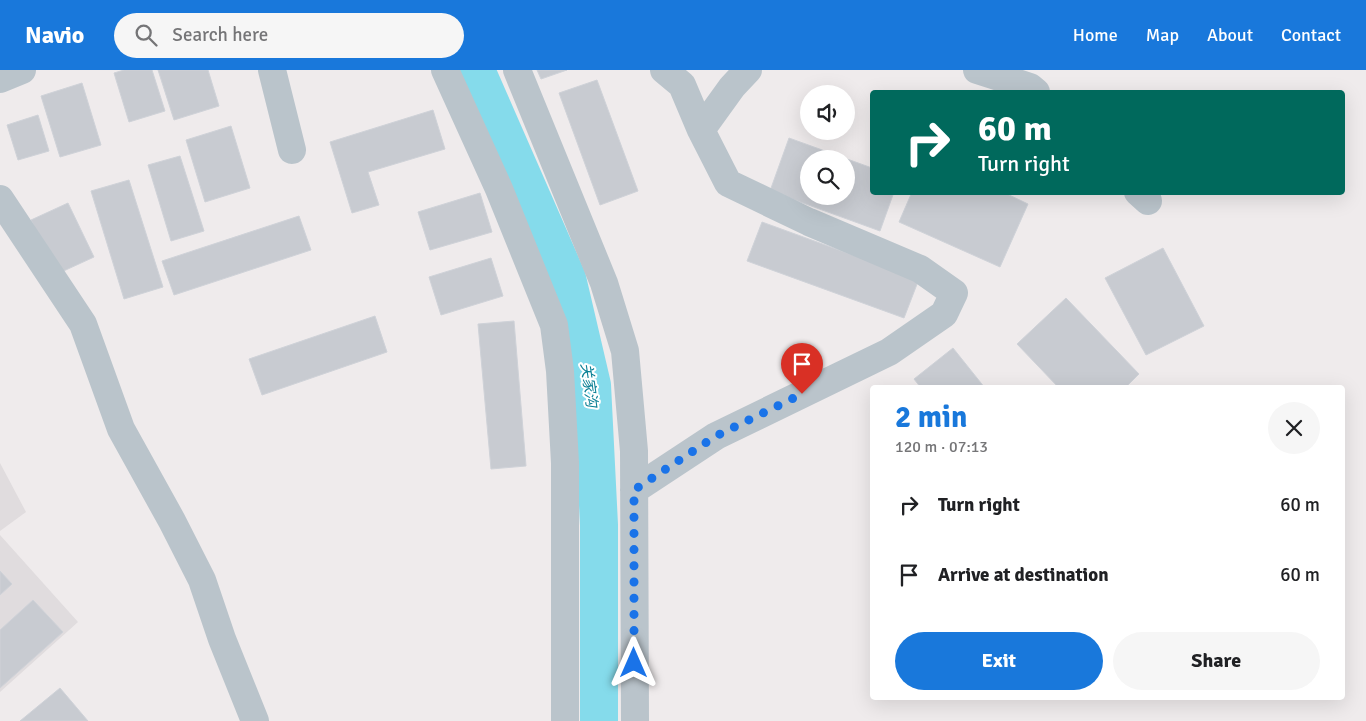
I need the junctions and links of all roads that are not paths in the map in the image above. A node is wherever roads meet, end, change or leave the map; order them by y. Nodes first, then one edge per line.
1 (22, 70) edge
2 (272, 70) edge
3 (445, 70) edge
4 (517, 70) edge
5 (664, 70) edge
6 (748, 70) edge
7 (976, 70) edge
8 (0, 79) edge
9 (1034, 90) edge
10 (701, 130) junction
11 (292, 150) dead end
12 (0, 199) edge
13 (634, 490) junction
14 (255, 721) edge
15 (565, 721) edge
16 (635, 721) edge

1 - 8 street
2 - 11 street
3 - 15 street
4 - 13 street
5 - 10 street
6 - 10 street
7 - 9 street
10 - 13 street
12 - 14 street
13 - 16 street

